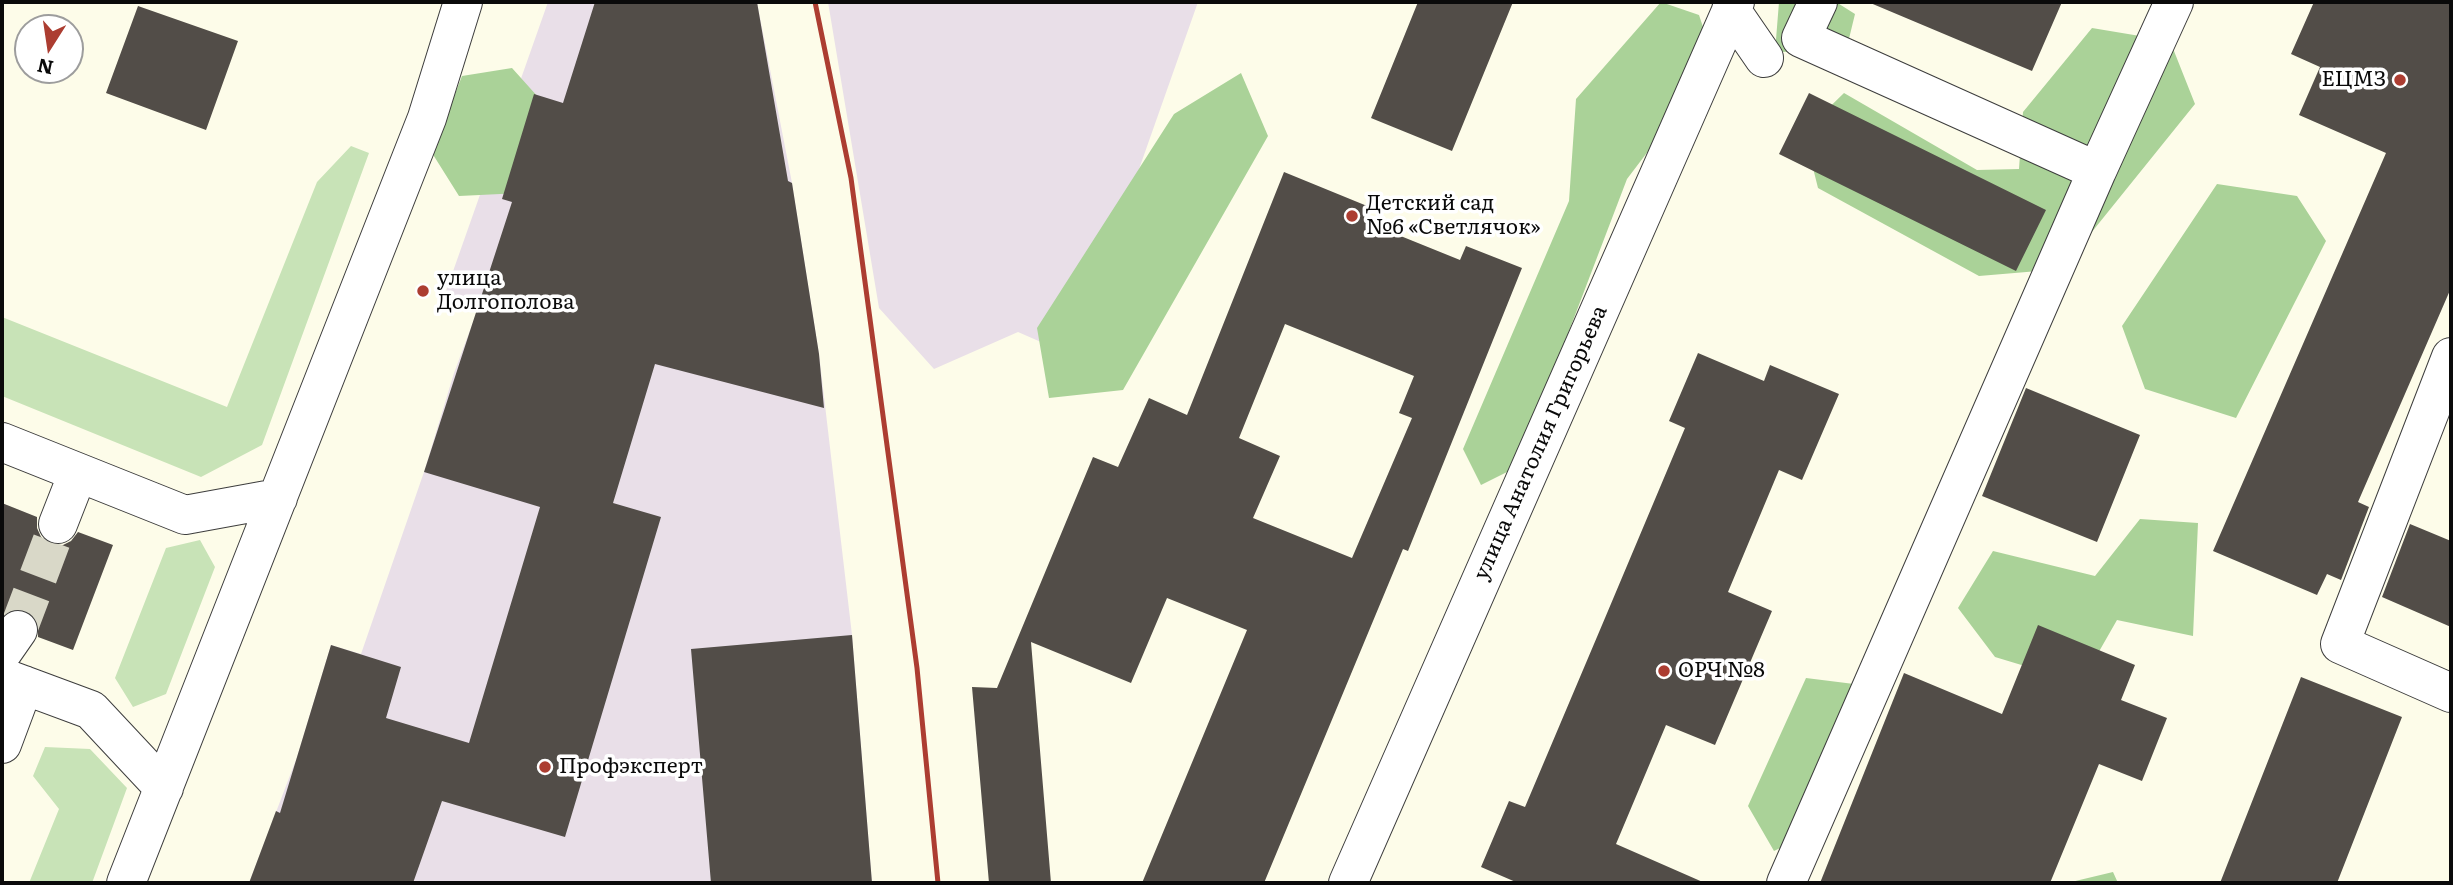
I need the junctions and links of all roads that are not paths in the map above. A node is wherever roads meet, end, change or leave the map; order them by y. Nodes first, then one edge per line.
1 (463, 2) edge
2 (1818, 2) edge
3 (2174, 2) edge
4 (1733, 6) edge
5 (1764, 58) dead end
6 (2097, 172) junction
7 (2451, 357) edge
8 (2, 442) edge
9 (78, 473) junction
10 (278, 498) junction
11 (58, 524) tunnel mouth
12 (13, 681) edge
13 (2451, 693) edge
14 (2, 744) edge
15 (164, 789) junction
16 (127, 883) edge
17 (1348, 883) edge
18 (1786, 883) edge

1 - 10 street
2 - 6 street
3 - 6 street
4 - 5 street
4 - 17 street, улица Анатолия Григорьева
6 - 18 street
7 - 13 street
8 - 9 street
9 - 10 street
9 - 11 street
10 - 15 street
12 - 14 street
12 - 15 street
15 - 16 street

